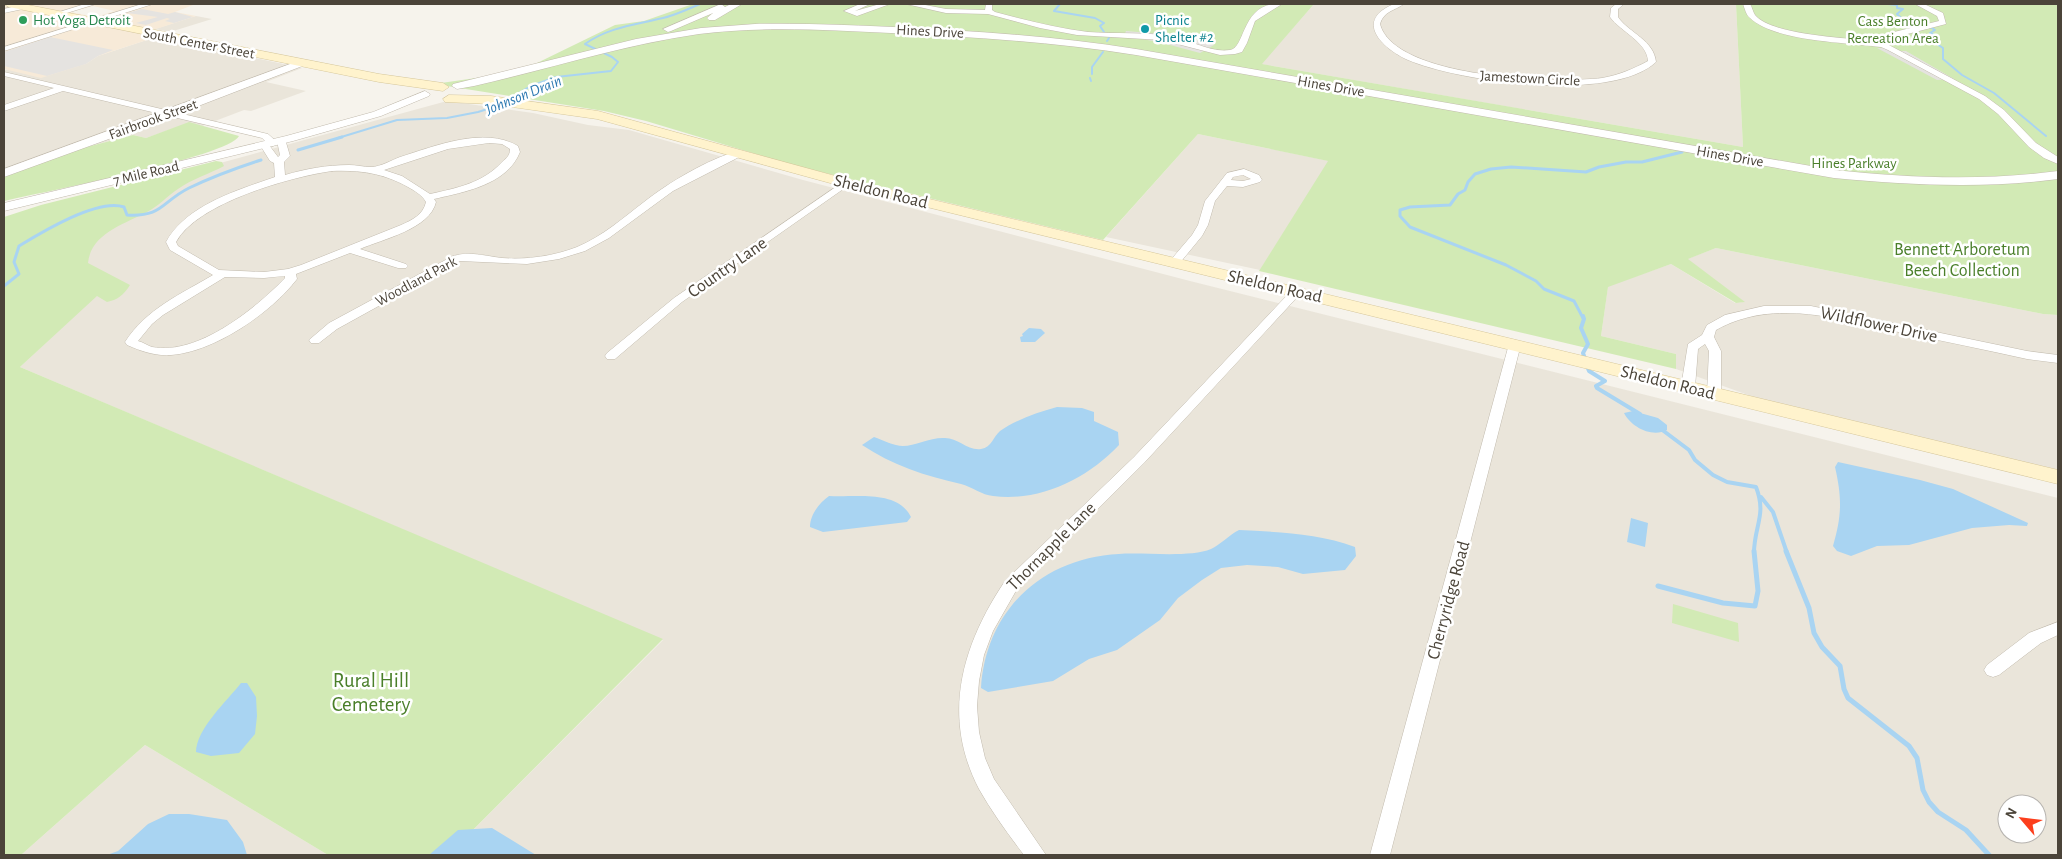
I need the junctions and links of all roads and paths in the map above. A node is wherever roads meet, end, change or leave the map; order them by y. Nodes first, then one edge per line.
1 (8, 4) edge
2 (92, 4) edge
3 (149, 4) edge
4 (737, 4) edge
5 (866, 4) edge
6 (886, 4) edge
7 (910, 4) edge
8 (989, 4) edge
9 (1278, 4) edge
10 (1400, 4) edge
11 (1620, 4) edge
12 (1747, 4) edge
13 (1918, 4) edge
14 (26, 5) edge
15 (724, 6) edge
16 (4, 11) edge
17 (990, 12) junction
18 (57, 14) junction
19 (93, 21) junction
20 (692, 32) junction
21 (674, 35) junction
22 (1883, 45) junction
23 (4, 48) edge
24 (603, 49) junction
25 (301, 63) junction
26 (554, 63) junction
27 (4, 74) edge
28 (378, 78) junction
29 (443, 87) junction
30 (64, 88) junction
31 (462, 90) junction
32 (428, 95) junction
33 (493, 97) junction
34 (449, 99) junction
35 (4, 108) edge
36 (172, 113) junction
37 (277, 142) junction
38 (738, 154) junction
39 (279, 161) junction
40 (2058, 161) edge
41 (375, 170) junction
42 (4, 173) edge
43 (2058, 175) edge
44 (280, 179) junction
45 (1225, 182) dead end
46 (846, 183) junction
47 (429, 197) junction
48 (4, 207) edge
49 (350, 249) junction
50 (1175, 262) junction
51 (402, 266) dead end
52 (290, 272) junction
53 (223, 274) junction
54 (1297, 291) junction
55 (1708, 337) junction
56 (315, 340) dead end
57 (1515, 344) junction
58 (611, 356) dead end
59 (2058, 359) edge
60 (1688, 387) junction
61 (1714, 394) junction
62 (2058, 477) edge
63 (2058, 628) edge
64 (1993, 670) dead end
65 (1036, 855) edge
66 (1380, 855) edge

1 - 14 main road, South Center Street
2 - 18 street
3 - 19 street
4 - 20 street
5 - 6 street
7 - 17 street
8 - 17 street
9 - 17 street
10 - 11 street, Jamestown Circle
12 - 22 street
13 - 22 street
14 - 16 street
14 - 18 main road, South Center Street
15 - 21 street
15 - 24 street
18 - 19 main road, South Center Street
19 - 23 street
19 - 25 main road, South Center Street
20 - 21 street, Hines Drive
20 - 43 street, Hines Drive
21 - 24 street, Hines Drive
22 - 40 street
24 - 26 street
25 - 28 main road, South Center Street
25 - 36 street, Fairbrook Street
26 - 31 street
26 - 33 street
27 - 30 street
28 - 29 main road, South Center Street
28 - 32 main road, South Center Street
29 - 31 main road, Sheldon Road
29 - 32 main road
30 - 35 street
30 - 36 street
31 - 33 main road, Sheldon Road
31 - 34 main road
32 - 34 main road, Sheldon Road
32 - 37 street, 7 Mile Road
33 - 34 main road, Sheldon Road
33 - 38 main road, Sheldon Road
36 - 37 street
36 - 42 street, Fairbrook Street
37 - 39 street
37 - 39 street
37 - 48 street, 7 Mile Road
38 - 46 main road, Sheldon Road
38 - 56 street, Woodland Park
39 - 44 street
41 - 44 street
41 - 47 street
41 - 47 street
44 - 53 street
45 - 50 street
46 - 50 main road, Sheldon Road
46 - 58 street, Country Lane
47 - 49 street
49 - 51 street
49 - 52 street
50 - 54 main road, Sheldon Road
52 - 53 street
52 - 53 street
54 - 57 main road, Sheldon Road
54 - 65 street, Thornapple Lane
55 - 59 street, Wildflower Drive
55 - 60 street, Wildflower Drive
55 - 61 street
57 - 60 main road, Sheldon Road
57 - 66 street, Cherryridge Road
60 - 61 main road, Sheldon Road
61 - 62 main road, Sheldon Road
63 - 64 street

